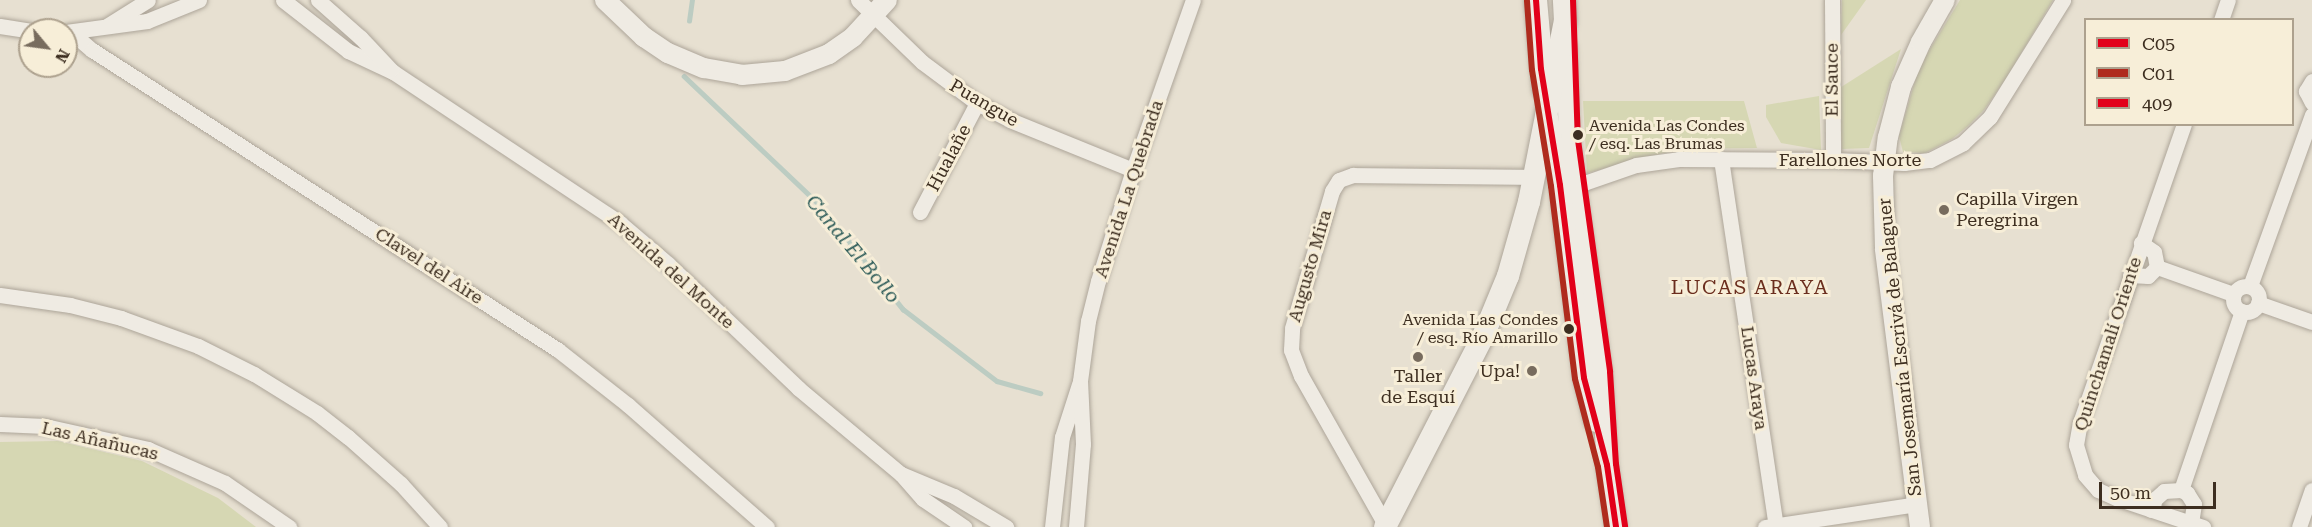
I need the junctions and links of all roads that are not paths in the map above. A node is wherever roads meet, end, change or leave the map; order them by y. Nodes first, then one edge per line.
1 (148, 0) edge
2 (199, 0) edge
3 (284, 0) edge
4 (318, 0) edge
5 (605, 0) edge
6 (858, 0) edge
7 (886, 0) edge
8 (1193, 0) edge
9 (1536, 0) edge
10 (1832, 0) edge
11 (1945, 0) edge
12 (2063, 0) edge
13 (2228, 0) edge
14 (1565, 10) edge
15 (874, 16) junction
16 (2222, 18) edge
17 (0, 26) edge
18 (105, 27) junction
19 (18, 29) edge
20 (78, 31) edge
21 (78, 39) edge
22 (393, 72) junction
23 (2304, 84) edge
24 (2312, 103) edge
25 (977, 104) junction
26 (1547, 109) junction
27 (2312, 115) edge
28 (2183, 126) edge
29 (1721, 159) junction
30 (1833, 160) junction
31 (1884, 162) junction
32 (1133, 170) junction
33 (1534, 177) junction
34 (1567, 185) junction
35 (920, 212) dead end
36 (2141, 243) junction
37 (2157, 267) junction
38 (2130, 275) junction
39 (2250, 286) junction
40 (2233, 294) junction
41 (0, 295) edge
42 (2258, 303) junction
43 (2242, 311) junction
44 (2312, 322) edge
45 (1080, 381) junction
46 (0, 424) edge
47 (901, 474) junction
48 (2181, 490) junction
49 (2312, 490) edge
50 (1917, 504) junction
51 (2151, 510) junction
52 (2197, 525) edge
53 (1385, 526) edge
54 (1772, 526) edge
55 (289, 527) edge
56 (440, 527) edge
57 (767, 527) edge
58 (964, 527) edge
59 (1006, 527) edge
60 (1052, 527) edge
61 (1076, 527) edge
62 (1616, 527) edge
63 (1920, 527) edge
64 (2299, 527) edge

1 - 18 street
2 - 18 street
3 - 22 street, Avenida del Monte
4 - 22 street, Avenida del Monte
5 - 15 street
6 - 15 street, Puangue
7 - 15 street
8 - 32 street, Avenida La Quebrada
9 - 26 main road
10 - 30 street, El Sauce
11 - 31 street, San Josemaría Escrivá de Balaguer
12 - 31 street, Farellones Norte
13 - 16 street
14 - 26 main road
14 - 34 street
15 - 25 street, Puangue
17 - 19 street
18 - 20 street
21 - 57 street, Clavel del Aire
22 - 47 street, Avenida del Monte
23 - 24 street
25 - 32 street, Puangue
25 - 35 street, Hualañe
26 - 33 main road
26 - 34 street
27 - 39 street
28 - 36 street, Quinchamalí Oriente
29 - 30 street, Farellones Norte
29 - 34 street, Farellones Norte
29 - 54 street, Lucas Araya
30 - 31 street, Farellones Norte
31 - 50 street, San Josemaría Escrivá de Balaguer
32 - 45 street, Avenida La Quebrada
33 - 53 main road
33 - 53 street, Augusto Mira
34 - 62 street
36 - 37 street
36 - 38 street, Quinchamalí Oriente
37 - 38 street
37 - 40 street
38 - 51 street, Quinchamalí Oriente
39 - 40 street
39 - 42 street
40 - 43 street
41 - 56 street
42 - 43 street
42 - 44 street
43 - 48 street
45 - 60 street, Avenida La Quebrada
45 - 61 street, Avenida La Quebrada
46 - 55 street, Las Añañucas
47 - 58 street, Avenida del Monte
47 - 59 street, Avenida del Monte
48 - 51 street
48 - 52 street
49 - 64 street
50 - 54 street
50 - 63 street, San Josemaría Escrivá de Balaguer
51 - 52 street, Quinchamalí Oriente

